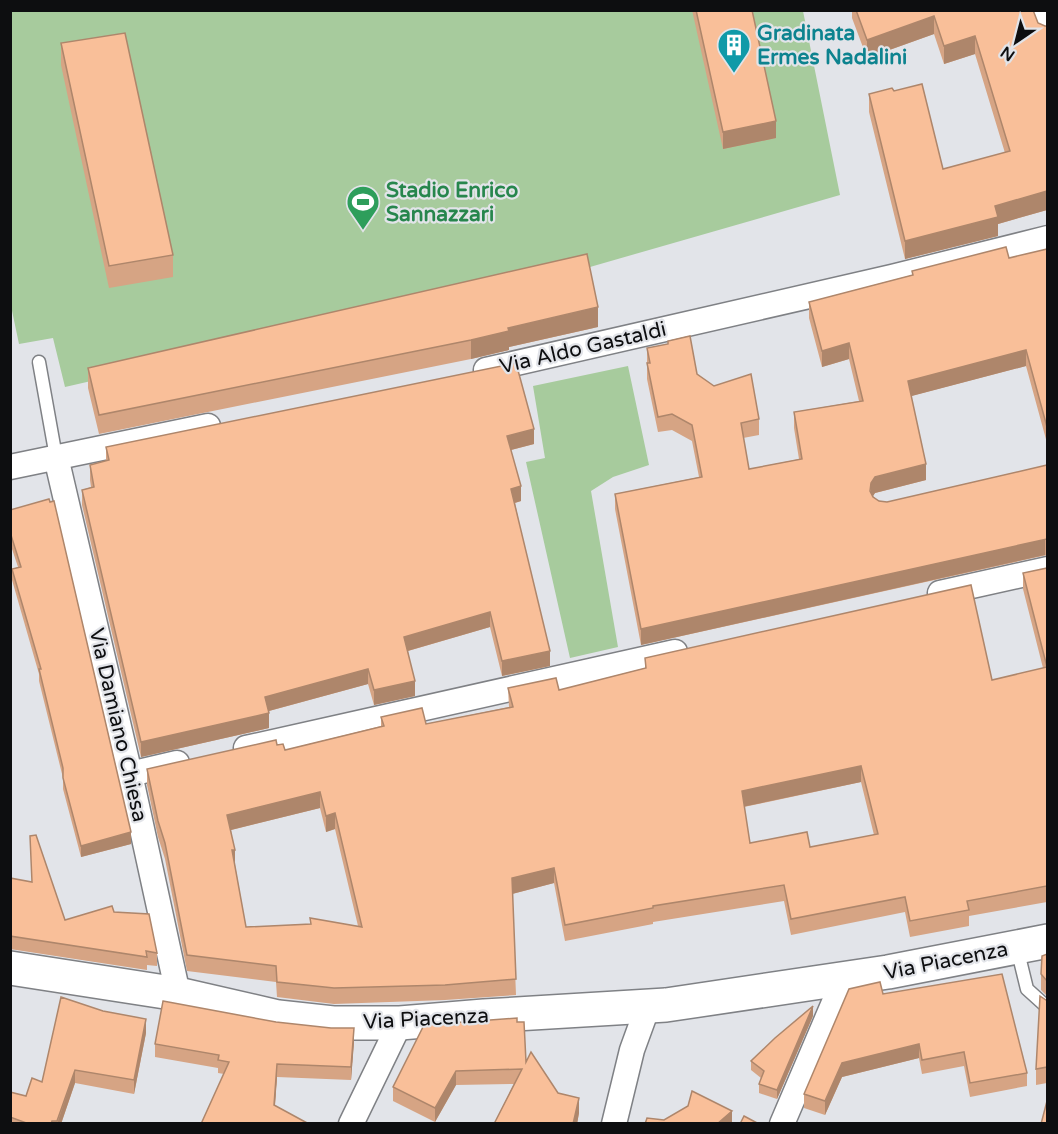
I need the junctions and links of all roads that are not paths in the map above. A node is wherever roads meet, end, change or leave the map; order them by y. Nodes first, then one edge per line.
1 (1041, 10) edge
2 (1047, 31) edge
3 (1047, 238) edge
4 (39, 362) dead end
5 (463, 375) edge
6 (234, 421) edge
7 (56, 457) junction
8 (10, 467) edge
9 (1047, 569) edge
10 (920, 597) edge
11 (698, 647) edge
12 (130, 774) junction
13 (1032, 944) edge
14 (10, 968) edge
15 (844, 979) junction
16 (178, 994) junction
17 (648, 1006) junction
18 (1047, 1008) edge
19 (400, 1023) junction
20 (351, 1124) edge
21 (614, 1124) edge
22 (782, 1124) edge

1 - 2 street
3 - 5 street, Via Aldo Gastaldi
4 - 7 lane
6 - 7 street
7 - 8 street
7 - 12 street, Via Damiano Chiesa
9 - 10 street
11 - 12 street
12 - 16 street, Via Damiano Chiesa
13 - 15 street, Via Piacenza
13 - 18 lane
14 - 16 street, Via Piacenza
15 - 17 street, Via Piacenza
15 - 22 street
16 - 19 street, Via Piacenza
17 - 19 street, Via Piacenza
17 - 21 street
19 - 20 street

